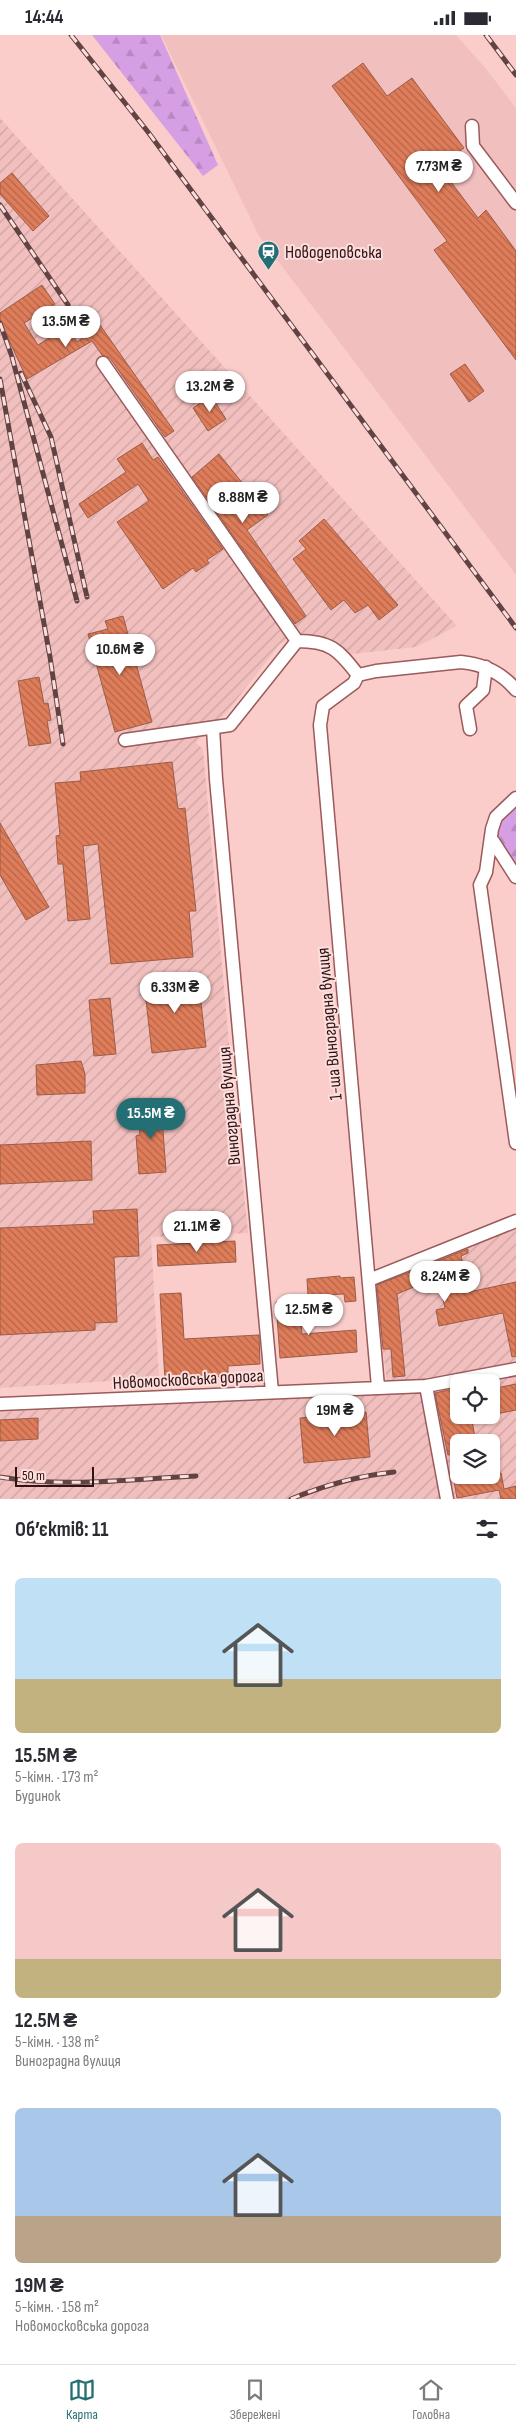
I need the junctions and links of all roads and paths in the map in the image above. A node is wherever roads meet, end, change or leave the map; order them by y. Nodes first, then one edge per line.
1 (472, 126) dead end
2 (516, 203) edge
3 (103, 363) dead end
4 (297, 641) junction
5 (486, 667) junction
6 (358, 675) junction
7 (516, 690) edge
8 (213, 728) junction
9 (470, 729) dead end
10 (125, 740) dead end
11 (516, 797) edge
12 (493, 841) dead end
13 (516, 877) edge
14 (516, 1143) edge
15 (516, 1221) edge
16 (369, 1280) junction
17 (516, 1369) edge
18 (426, 1386) junction
19 (378, 1387) junction
20 (272, 1392) junction
21 (0, 1404) edge
22 (447, 1499) edge

1 - 2 street
3 - 4 street
4 - 6 street
4 - 8 street
5 - 6 street
5 - 7 street
5 - 9 street
6 - 16 street, 1-ша Виноградна вулиця
8 - 10 street
8 - 20 street, Виноградна вулиця
11 - 14 street
12 - 13 street
15 - 16 street
16 - 19 street, 1-ша Виноградна вулиця
17 - 18 street, Новомосковська дорога
18 - 19 street, Новомосковська дорога
18 - 22 street
19 - 20 street, Новомосковська дорога
20 - 21 street, Новомосковська дорога

